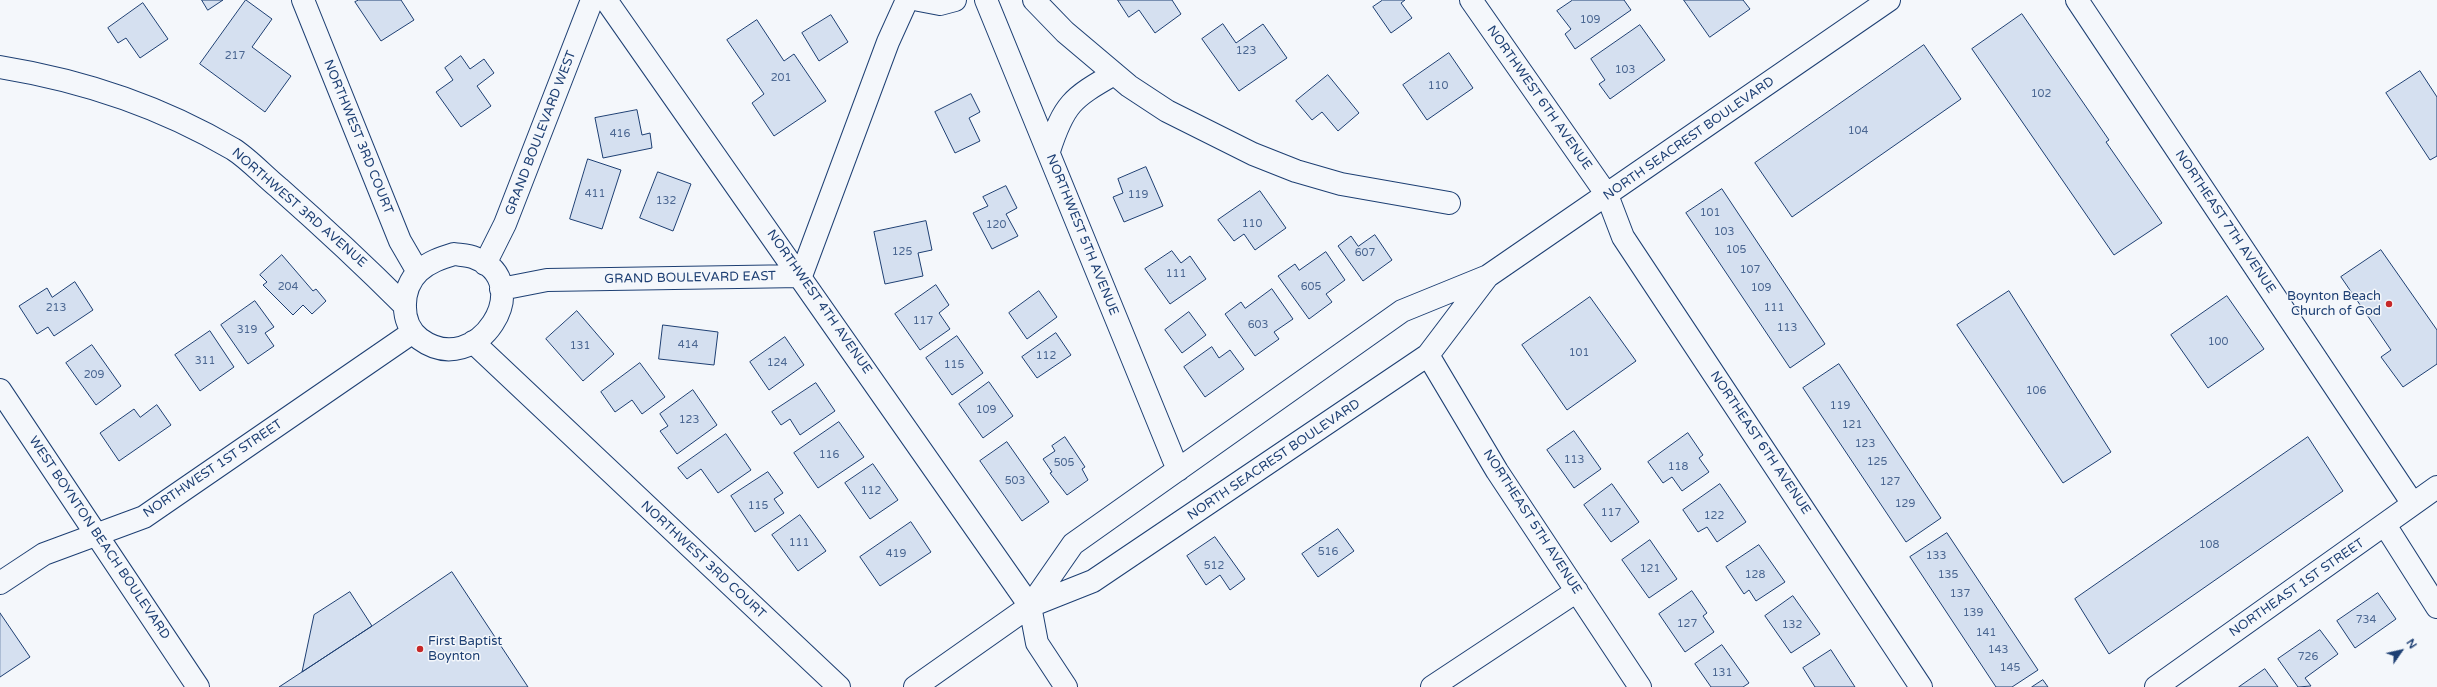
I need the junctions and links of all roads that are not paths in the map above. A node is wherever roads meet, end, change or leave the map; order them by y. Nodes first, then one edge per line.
1 (303, 0) edge
2 (592, 0) edge
3 (606, 0) edge
4 (907, 0) edge
5 (919, 0) edge
6 (955, 0) edge
7 (986, 0) edge
8 (1034, 0) edge
9 (1471, 0) edge
10 (1889, 0) edge
11 (2077, 0) edge
12 (0, 67) edge
13 (1114, 74) junction
14 (1049, 151) junction
15 (1607, 195) junction
16 (1449, 203) dead end
17 (485, 264) junction
18 (418, 272) junction
19 (801, 276) junction
20 (1488, 276) junction
21 (501, 289) junction
22 (405, 306) junction
23 (413, 332) junction
24 (473, 342) junction
25 (1428, 355) junction
26 (0, 390) edge
27 (1178, 470) junction
28 (2437, 487) edge
29 (2413, 504) junction
30 (2385, 526) junction
31 (96, 534) junction
32 (0, 583) edge
33 (1576, 591) junction
34 (1030, 606) junction
35 (2437, 607) edge
36 (198, 687) edge
37 (838, 687) edge
38 (915, 687) edge
39 (1066, 687) edge
40 (1432, 687) edge
41 (1640, 687) edge
42 (1921, 687) edge
43 (2156, 687) edge

1 - 18 street, NORTHWEST 3RD COURT
2 - 17 street, GRAND BOULEVARD WEST
3 - 19 street, NORTHWEST 4TH AVENUE
4 - 19 street
5 - 6 street
7 - 14 street, NORTHWEST 5TH AVENUE
8 - 13 street
9 - 15 street, NORTHWEST 6TH AVENUE
10 - 15 street, NORTH SEACREST BOULEVARD
11 - 29 street, NORTHEAST 7TH AVENUE
12 - 22 street, NORTHWEST 3RD AVENUE
13 - 14 street
13 - 16 street
14 - 27 street, NORTHWEST 5TH AVENUE
15 - 20 street, NORTH SEACREST BOULEVARD
15 - 42 street, NORTHEAST 6TH AVENUE
17 - 18 street
17 - 21 street
18 - 22 street
19 - 21 street, GRAND BOULEVARD EAST
19 - 34 street, NORTHWEST 4TH AVENUE
20 - 25 street, NORTH SEACREST BOULEVARD
20 - 27 street, NORTH SEACREST BOULEVARD
21 - 24 street
22 - 23 street
23 - 24 street
23 - 31 street, NORTHWEST 1ST STREET
24 - 37 street, NORTHWEST 3RD COURT
25 - 33 street, NORTHEAST 5TH AVENUE
25 - 34 street, NORTH SEACREST BOULEVARD
26 - 31 street, WEST BOYNTON BEACH BOULEVARD
27 - 34 street, NORTH SEACREST BOULEVARD
28 - 29 street, NORTHEAST 1ST STREET
29 - 30 street, NORTHEAST 1ST STREET
30 - 35 street
30 - 43 street, NORTHEAST 1ST STREET
31 - 32 street, NORTHWEST 1ST STREET
31 - 36 street, WEST BOYNTON BEACH BOULEVARD
33 - 40 street
33 - 41 street, NORTHEAST 5TH AVENUE
34 - 38 street, NORTH SEACREST BOULEVARD
34 - 39 street

